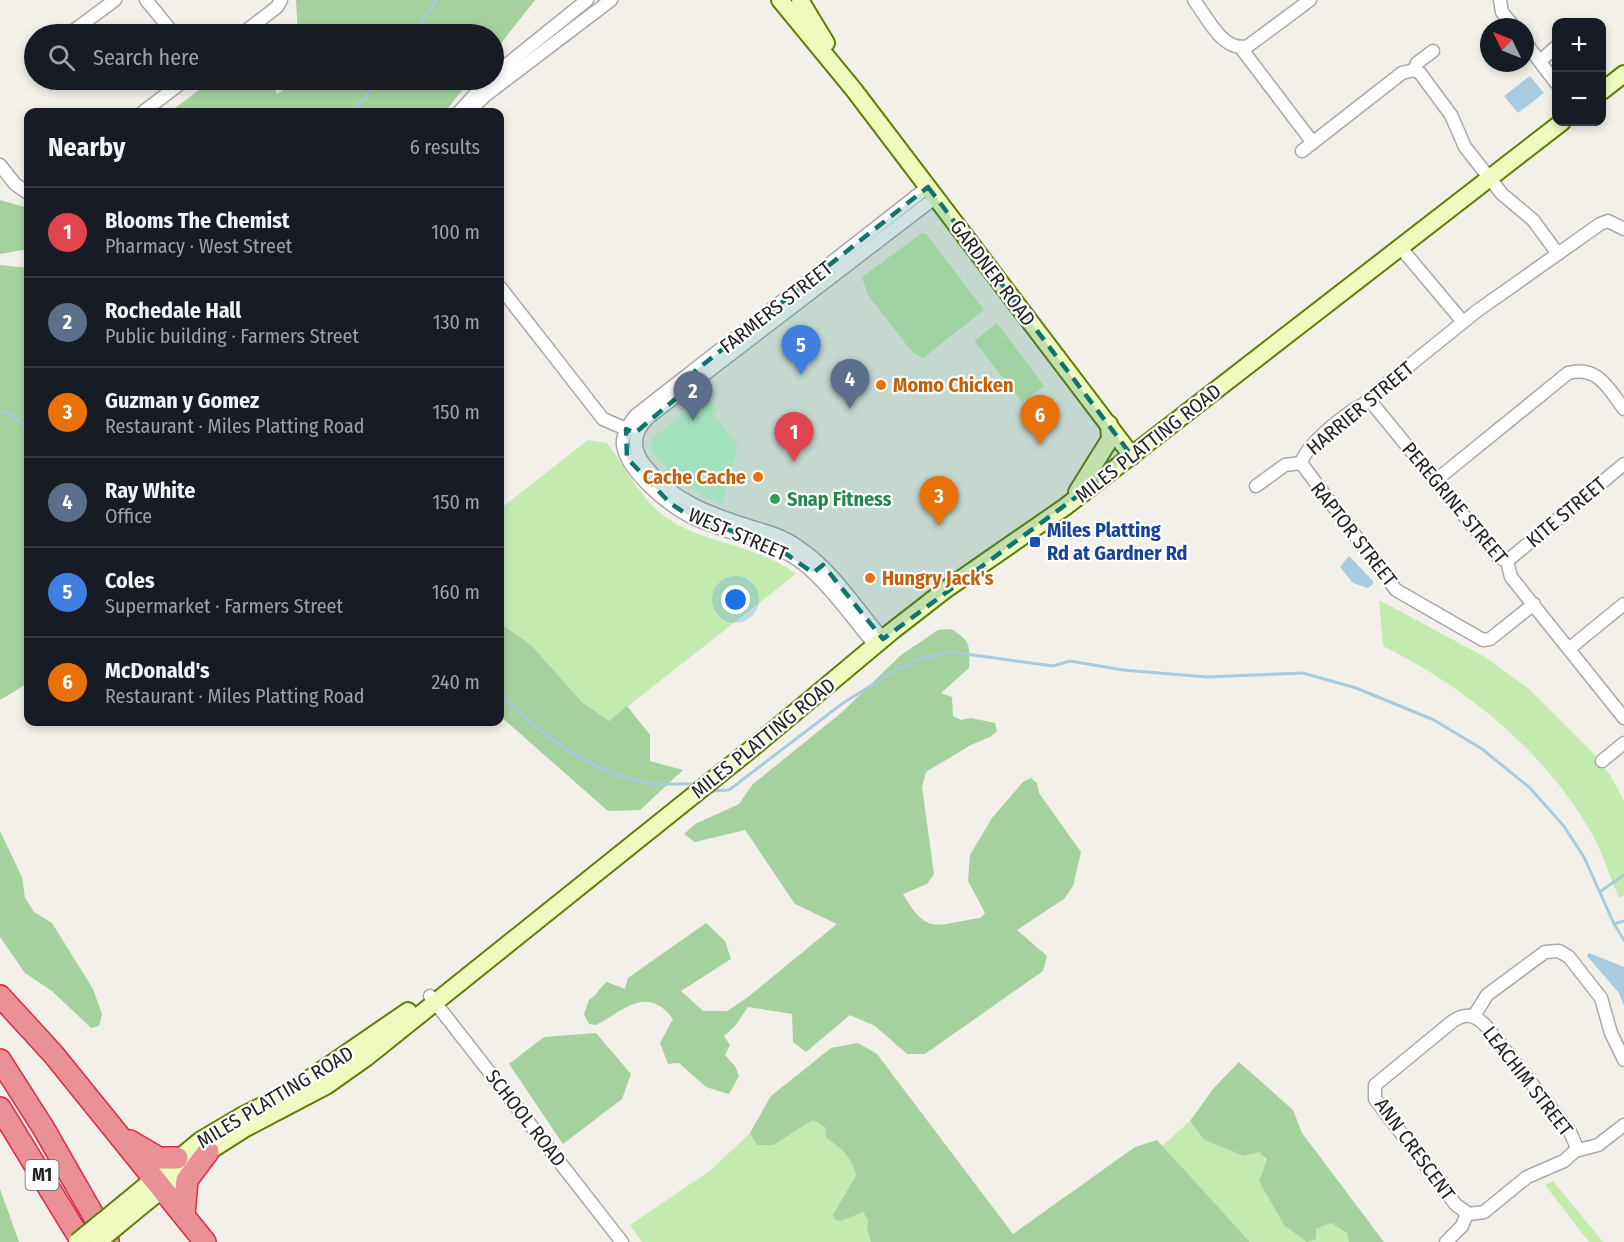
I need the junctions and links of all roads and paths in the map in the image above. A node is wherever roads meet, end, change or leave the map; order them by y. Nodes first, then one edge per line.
1 (115, 0) edge
2 (146, 0) edge
3 (281, 0) edge
4 (586, 0) edge
5 (612, 0) edge
6 (780, 0) edge
7 (800, 0) edge
8 (1194, 0) edge
9 (1310, 0) edge
10 (1500, 0) edge
11 (1507, 18) edge
12 (83, 24) edge
13 (166, 24) edge
14 (255, 24) edge
15 (558, 33) junction
16 (1244, 47) junction
17 (1433, 51) dead end
18 (1552, 51) edge
19 (1534, 53) edge
20 (1540, 61) junction
21 (504, 68) edge
22 (1414, 70) junction
23 (1624, 74) edge
24 (1552, 77) edge
25 (504, 80) edge
26 (1606, 88) edge
27 (172, 90) edge
28 (479, 90) edge
29 (492, 90) edge
30 (854, 90) junction
31 (148, 108) edge
32 (463, 108) edge
33 (472, 108) edge
34 (1557, 126) edge
35 (1313, 143) junction
36 (1302, 151) dead end
37 (0, 165) edge
38 (1489, 178) junction
39 (24, 190) edge
40 (932, 192) junction
41 (1624, 229) edge
42 (1400, 248) junction
43 (1558, 254) junction
44 (504, 292) edge
45 (1463, 322) junction
46 (1371, 402) junction
47 (1624, 409) edge
48 (1109, 424) junction
49 (632, 432) junction
50 (1132, 456) junction
51 (1301, 463) junction
52 (1624, 464) edge
53 (1436, 481) junction
54 (1256, 486) dead end
55 (1065, 507) junction
56 (1507, 561) junction
57 (1534, 604) junction
58 (1624, 604) edge
59 (879, 642) junction
60 (1570, 648) junction
61 (1624, 718) edge
62 (1624, 743) edge
63 (1602, 761) dead end
64 (0, 996) edge
65 (433, 999) junction
66 (1474, 1016) junction
67 (0, 1060) edge
68 (1624, 1060) edge
69 (0, 1108) edge
70 (1624, 1125) edge
71 (44, 1129) junction
72 (117, 1133) junction
73 (1578, 1149) junction
74 (208, 1152) junction
75 (177, 1158) junction
76 (158, 1183) junction
77 (129, 1207) junction
78 (1467, 1213) junction
79 (184, 1215) junction
80 (80, 1242) edge
81 (98, 1242) edge
82 (108, 1242) edge
83 (123, 1242) edge
84 (205, 1242) edge
85 (622, 1242) edge
86 (1446, 1242) edge

1 - 12 street
2 - 13 street
3 - 14 street
4 - 15 street
5 - 15 street
6 - 30 main road, GARDNER ROAD
7 - 30 main road, GARDNER ROAD
8 - 16 street
9 - 16 street
10 - 11 street
15 - 21 street
15 - 25 street
16 - 35 street
17 - 22 street
18 - 20 street
19 - 20 street
20 - 24 street
22 - 35 street
22 - 38 street
23 - 26 main road
27 - 31 street
28 - 32 street
29 - 33 street
30 - 40 main road, GARDNER ROAD
34 - 38 main road, MILES PLATTING ROAD
35 - 36 street
37 - 39 street
38 - 42 main road, MILES PLATTING ROAD
38 - 43 street
40 - 48 main road, GARDNER ROAD
40 - 49 street, FARMERS STREET
41 - 43 street, HARRIER STREET
42 - 45 street
42 - 50 main road, MILES PLATTING ROAD
43 - 45 street, HARRIER STREET
44 - 49 street
45 - 46 street, HARRIER STREET
46 - 51 street, HARRIER STREET
46 - 53 street, PEREGRINE STREET
47 - 53 street
48 - 50 main road, GARDNER ROAD
48 - 55 main road
49 - 59 street, WEST STREET
50 - 55 main road, MILES PLATTING ROAD
51 - 54 street, HARRIER STREET
51 - 57 street, RAPTOR STREET
52 - 56 street, KITE STREET
53 - 56 street, PEREGRINE STREET
55 - 59 main road, MILES PLATTING ROAD
56 - 57 street, PEREGRINE STREET
57 - 60 street, PEREGRINE STREET
58 - 60 street
59 - 65 main road, MILES PLATTING ROAD
60 - 61 street, PEREGRINE STREET
62 - 63 street
64 - 72 highway
65 - 74 main road, MILES PLATTING ROAD
65 - 75 main road, MILES PLATTING ROAD
65 - 85 street, SCHOOL ROAD
66 - 68 street
66 - 73 street, LEACHIM STREET
66 - 78 street, ANN CRESCENT
67 - 71 highway, M1
69 - 80 highway, M1
70 - 73 street
71 - 82 highway
71 - 83 highway, M1
72 - 75 highway
72 - 76 highway
73 - 78 street
74 - 76 main road, MILES PLATTING ROAD
74 - 79 highway
75 - 76 main road, MILES PLATTING ROAD
76 - 77 main road, MILES PLATTING ROAD
76 - 79 highway
77 - 80 main road, MILES PLATTING ROAD, bridge
77 - 81 main road, MILES PLATTING ROAD, bridge
78 - 86 street
79 - 84 highway

